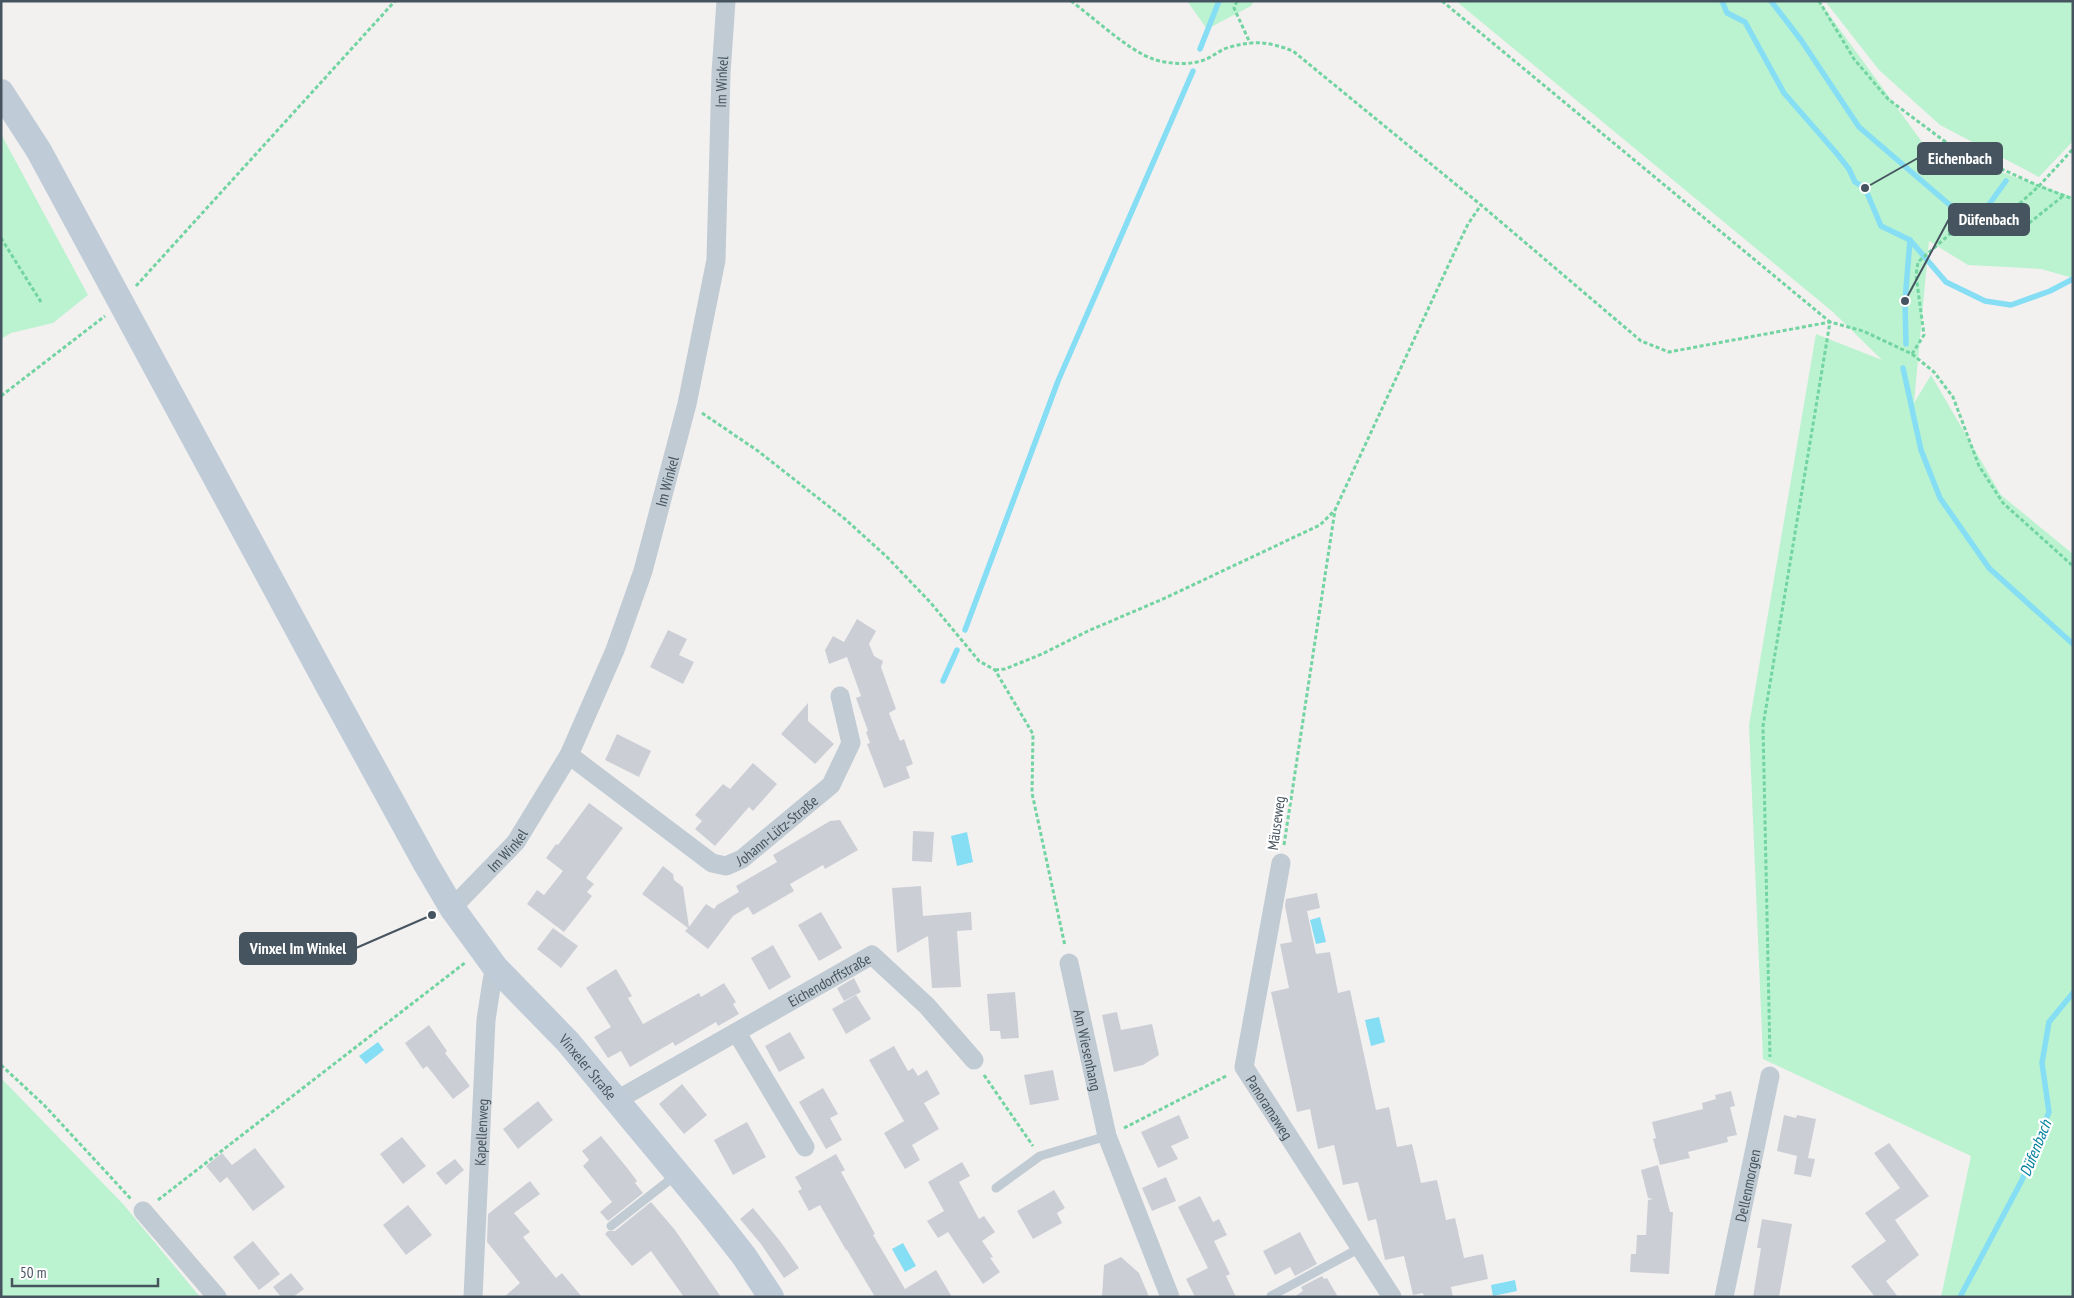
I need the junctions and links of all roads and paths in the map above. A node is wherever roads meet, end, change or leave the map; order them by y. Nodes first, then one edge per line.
1 (394, 1) edge
2 (726, 1) edge
3 (1071, 1) edge
4 (1237, 1) edge
5 (1442, 1) edge
6 (1819, 1) edge
7 (1250, 43) junction
8 (1, 92) edge
9 (2073, 149) edge
10 (2038, 186) junction
11 (2063, 195) junction
12 (2073, 199) edge
13 (1481, 205) junction
14 (1950, 234) junction
15 (1, 238) edge
16 (41, 302) dead end
17 (120, 302) junction
18 (1830, 322) junction
19 (1912, 354) junction
20 (1, 396) edge
21 (687, 404) junction
22 (1335, 510) junction
23 (2073, 566) edge
24 (995, 670) junction
25 (840, 696) dead end
26 (569, 755) junction
27 (1282, 863) joint
28 (452, 908) junction
29 (470, 959) dead end
30 (1069, 963) joint
31 (495, 967) junction
32 (737, 1033) junction
33 (974, 1060) joint
34 (1, 1065) edge
35 (1244, 1067) junction
36 (1770, 1076) joint
37 (618, 1100) junction
38 (1107, 1136) junction
39 (805, 1147) dead end
40 (1040, 1156) junction
41 (678, 1173) junction
42 (996, 1188) dead end
43 (143, 1211) junction
44 (611, 1226) dead end
45 (1360, 1248) junction
46 (1271, 1296) edge
47 (218, 1297) edge
48 (473, 1297) edge
49 (771, 1297) edge
50 (1170, 1297) edge
51 (1392, 1297) edge
52 (1724, 1297) edge

1 - 17 path
2 - 21 street, Im Winkel
3 - 7 path
4 - 7 path
5 - 18 path
6 - 10 path
7 - 13 path
8 - 17 main road, Vinxeler Straße
9 - 10 path
10 - 11 path
10 - 14 path
11 - 12 path
11 - 14 path
13 - 18 path
13 - 22 path
14 - 19 path
15 - 16 path
17 - 20 path
17 - 28 main road, Vinxeler Straße
18 - 19 path
18 - 36 path
19 - 23 path
21 - 24 path
21 - 26 street, Im Winkel
22 - 24 path
22 - 27 path, Mäuseweg
24 - 30 path
25 - 26 street, Johann-Lütz-Straße
26 - 28 street, Im Winkel
27 - 35 street, Panoramaweg
28 - 31 main road, Vinxeler Straße
29 - 43 path
30 - 38 street, Am Wiesenhang
31 - 37 main road, Vinxeler Straße
31 - 48 street, Kapellenweg
32 - 33 street, Eichendorffstraße
32 - 37 street, Eichendorffstraße
32 - 39 street
33 - 40 path
34 - 43 path
35 - 38 path
35 - 45 street, Panoramaweg
36 - 52 street, Dellenmorgen
37 - 41 main road, Vinxeler Straße
38 - 40 lane
38 - 50 street, Am Wiesenhang
40 - 42 lane
41 - 44 lane
41 - 49 main road, Vinxeler Straße
43 - 47 street
45 - 46 lane
45 - 51 street, Panoramaweg

